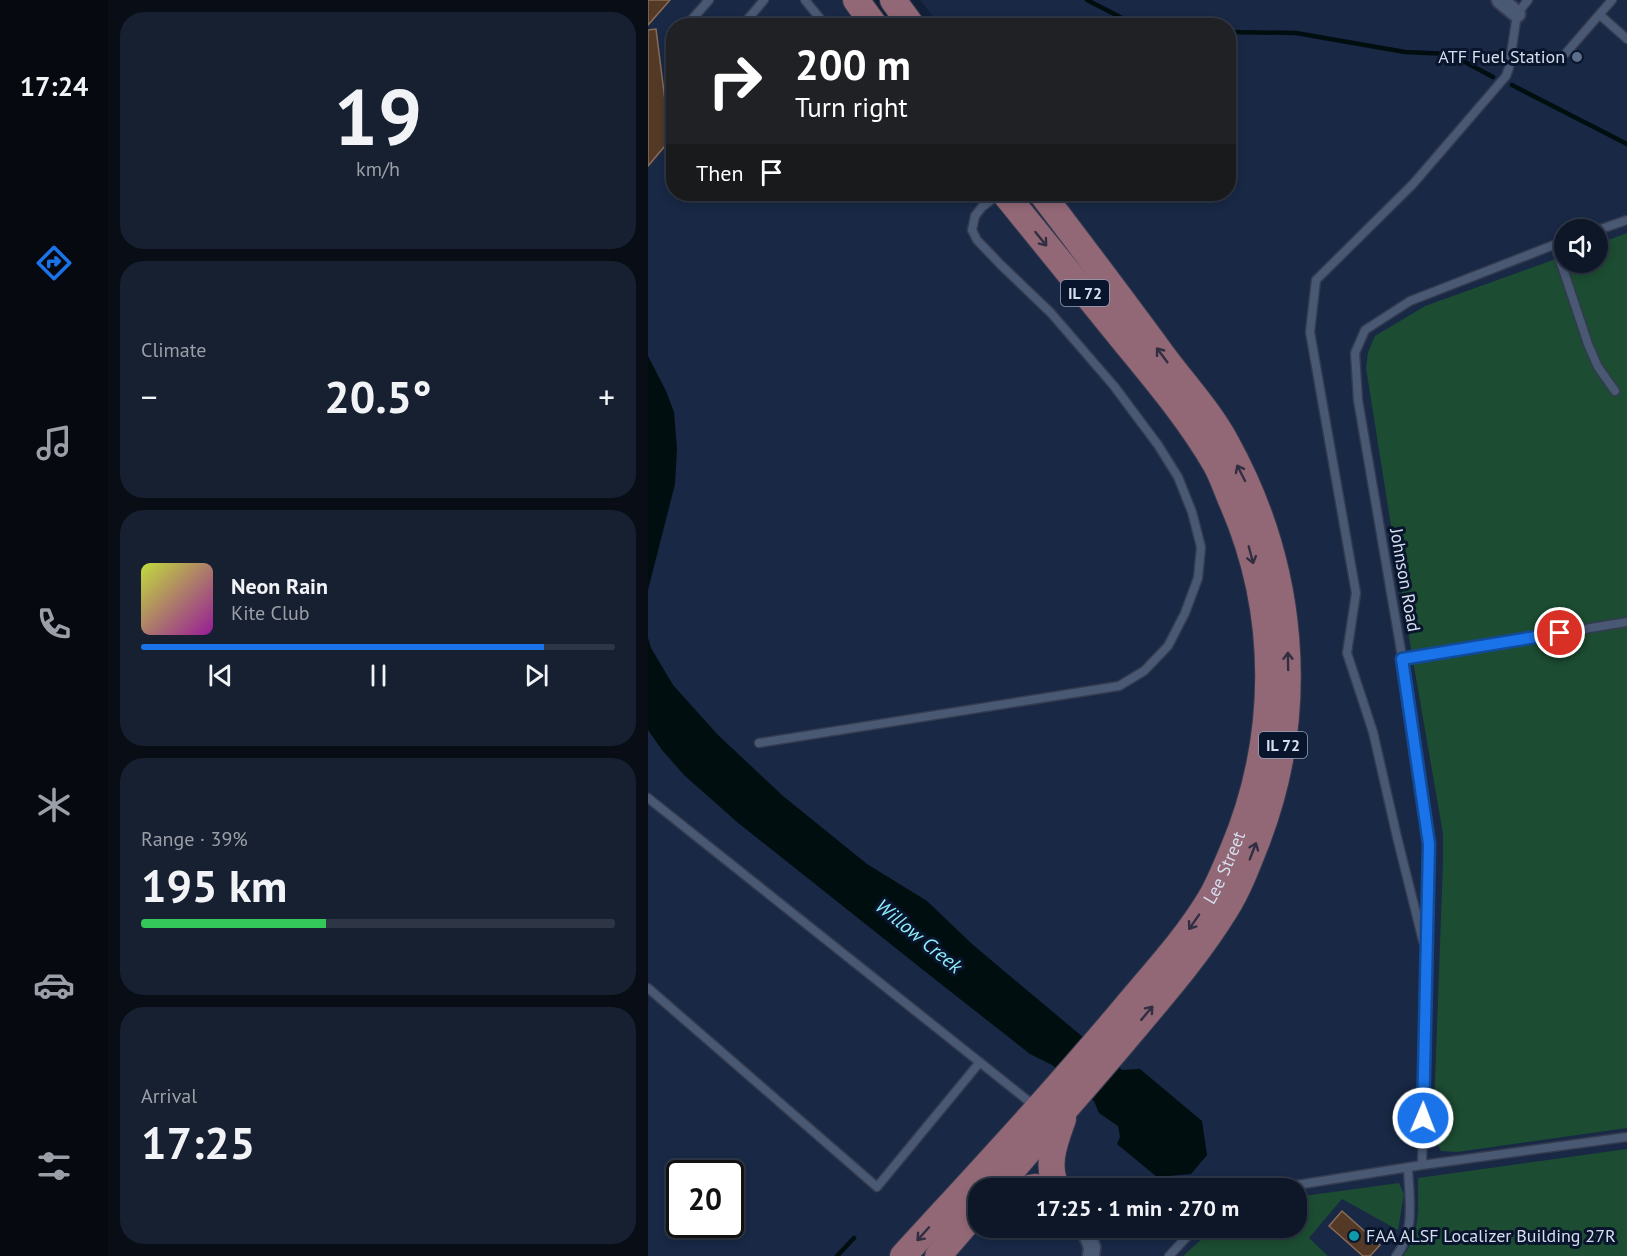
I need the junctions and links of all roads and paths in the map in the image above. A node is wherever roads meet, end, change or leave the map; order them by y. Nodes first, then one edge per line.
1 (709, 0) edge
2 (764, 0) edge
3 (806, 0) edge
4 (856, 0) edge
5 (893, 0) edge
6 (1500, 0) edge
7 (1528, 0) edge
8 (1612, 0) edge
9 (1517, 15) junction
10 (1600, 15) junction
11 (694, 18) edge
12 (749, 18) edge
13 (820, 18) edge
14 (869, 18) edge
15 (906, 18) edge
16 (1627, 39) edge
17 (1566, 53) dead end
18 (990, 201) edge
19 (1011, 201) edge
20 (1047, 201) edge
21 (1627, 220) edge
22 (1608, 227) edge
23 (1554, 245) edge
24 (1564, 273) edge
25 (1615, 391) dead end
26 (1627, 622) edge
27 (1402, 659) junction
28 (759, 743) dead end
29 (648, 798) edge
30 (1427, 953) junction
31 (648, 988) edge
32 (1102, 1052) junction
33 (980, 1062) junction
34 (1071, 1093) junction
35 (1039, 1109) junction
36 (1627, 1137) edge
37 (1422, 1166) junction
38 (1408, 1168) junction
39 (1005, 1178) edge
40 (1053, 1178) edge
41 (1307, 1184) edge
42 (968, 1221) edge
43 (968, 1228) edge
44 (1088, 1238) edge
45 (1186, 1238) edge
46 (945, 1247) edge
47 (903, 1256) edge
48 (1091, 1256) edge
49 (1170, 1256) edge
50 (1396, 1256) edge

1 - 11 lane
2 - 12 lane
3 - 13 lane
4 - 14 main road
5 - 15 main road
6 - 9 street
7 - 9 lane
8 - 10 lane
9 - 30 lane
10 - 16 lane
10 - 17 lane
18 - 28 lane
19 -> 32 main road, Lee Street / IL 72
32 -> 20 main road, Lee Street / IL 72
21 - 22 lane
23 - 27 lane, Johnson Road
24 - 25 lane
26 - 27 lane
27 - 30 lane, Johnson Road
29 - 33 lane
30 - 37 lane, Johnson Road
31 - 33 lane
32 - 34 main road, Lee Street / IL 72
33 - 35 lane
34 - 35 main road, Lee Street / IL 72
34 - 39 main road, Lee Street / IL 72
34 - 40 main road
35 -> 47 main road, Lee Street / IL 72
36 - 37 lane
37 - 38 lane
38 - 41 lane
38 - 50 lane
42 - 46 main road
43 - 46 main road
44 - 48 street
45 - 49 lane

